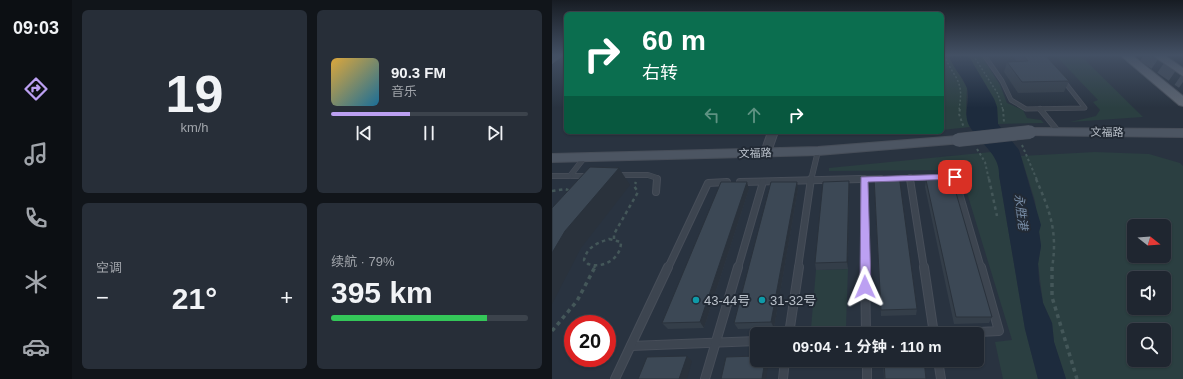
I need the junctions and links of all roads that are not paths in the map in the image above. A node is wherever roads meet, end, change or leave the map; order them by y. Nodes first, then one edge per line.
1 (996, 73) edge
2 (1147, 73) edge
3 (1062, 79) edge
4 (1183, 102) edge
5 (1040, 109) junction
6 (1058, 131) junction
7 (1183, 133) edge
8 (772, 134) edge
9 (818, 151) junction
10 (766, 152) junction
11 (552, 158) edge
12 (584, 158) junction
13 (552, 176) edge
14 (570, 176) junction
15 (592, 176) edge
16 (608, 176) edge
17 (910, 178) junction
18 (864, 179) junction
19 (811, 180) junction
20 (763, 182) junction
21 (656, 192) dead end
22 (790, 327) edge
23 (866, 327) edge
24 (933, 327) edge
25 (984, 332) edge
26 (750, 341) edge
27 (716, 343) junction
28 (631, 346) junction
29 (784, 367) edge
30 (867, 367) edge
31 (939, 367) edge
32 (616, 379) edge
33 (705, 379) edge
34 (783, 379) edge
35 (867, 379) edge
36 (941, 379) edge

1 - 5 lane
2 - 4 main road
3 - 5 lane
5 - 6 lane
6 - 7 street, 文福路
6 - 9 street, 文福路, bridge
8 - 10 street
9 - 10 street, 文福路
9 - 19 lane
10 - 12 street, 文福路
11 - 12 street, 文福路
12 - 14 lane
13 - 14 lane
14 - 15 lane
16 - 21 lane
17 - 18 lane
17 - 24 lane
17 - 25 lane
18 - 19 lane
18 - 23 lane
19 - 20 lane
19 - 22 lane
20 - 27 lane
20 - 28 lane
26 - 27 lane
27 - 28 lane
27 - 33 lane
28 - 32 lane
29 - 34 lane
30 - 35 lane
31 - 36 lane

